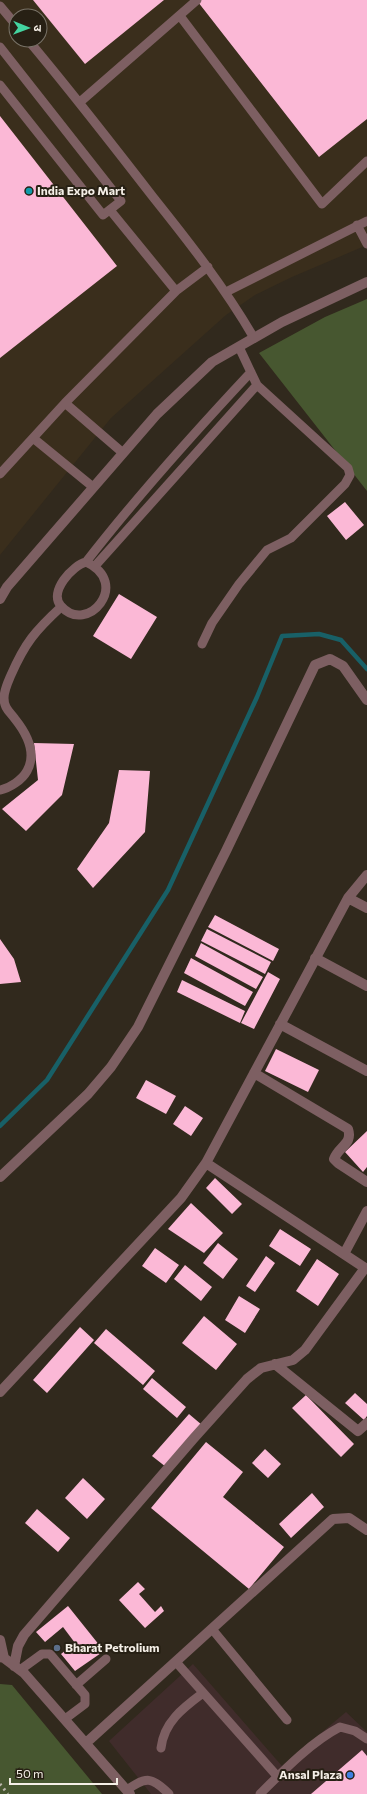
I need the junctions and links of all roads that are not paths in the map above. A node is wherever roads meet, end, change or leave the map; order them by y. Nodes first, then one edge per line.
1 (197, 0) edge
2 (0, 6) edge
3 (8, 16) edge
4 (180, 16) junction
5 (0, 47) edge
6 (35, 48) edge
7 (0, 85) edge
8 (80, 102) junction
9 (367, 161) edge
10 (110, 210) junction
11 (367, 221) edge
12 (357, 226) junction
13 (367, 244) edge
14 (208, 267) junction
15 (367, 282) edge
16 (176, 291) junction
17 (226, 292) junction
18 (254, 338) junction
19 (239, 346) junction
20 (251, 372) junction
21 (257, 385) junction
22 (65, 403) junction
23 (33, 438) junction
24 (123, 453) junction
25 (0, 474) edge
26 (94, 487) junction
27 (90, 564) junction
28 (0, 599) edge
29 (61, 607) junction
30 (202, 644) dead end
31 (367, 700) edge
32 (3, 709) edge
33 (0, 790) edge
34 (367, 875) edge
35 (348, 898) junction
36 (367, 908) edge
37 (315, 958) junction
38 (367, 986) edge
39 (280, 1024) junction
40 (367, 1071) edge
41 (254, 1073) junction
42 (206, 1163) junction
43 (0, 1177) edge
44 (367, 1182) edge
45 (367, 1211) edge
46 (344, 1254) junction
47 (366, 1268) edge
48 (275, 1364) junction
49 (0, 1392) edge
50 (367, 1423) edge
51 (367, 1530) edge
52 (212, 1629) junction
53 (0, 1640) edge
54 (2, 1658) edge
55 (106, 1659) dead end
56 (176, 1662) junction
57 (17, 1668) junction
58 (76, 1685) junction
59 (203, 1693) junction
60 (65, 1719) junction
61 (286, 1720) dead end
62 (367, 1739) edge
63 (86, 1743) junction
64 (161, 1748) dead end
65 (277, 1776) junction
66 (128, 1792) edge
67 (169, 1794) edge
68 (260, 1794) edge

1 - 4 lane
2 - 3 lane
4 - 8 lane
4 - 9 lane
5 - 10 lane
6 - 8 lane
7 - 10 lane
8 - 14 lane
10 - 16 lane
11 - 12 lane
12 - 13 lane
12 - 17 lane
14 - 16 lane
14 - 17 lane
15 - 18 street
16 - 22 lane
17 - 18 lane
18 - 19 street
19 - 20 lane
19 - 24 street
20 - 21 lane
20 - 27 lane
21 - 27 lane
21 - 30 lane
22 - 23 lane
22 - 24 lane
23 - 25 lane
23 - 26 lane
24 - 26 street
26 - 28 street
27 - 29 lane
27 - 29 lane
29 - 32 lane
31 - 43 street
32 - 33 lane
34 - 35 street
35 - 36 street
35 - 37 street
37 - 38 street
37 - 39 street
39 - 40 street
39 - 41 street
41 - 42 street
41 - 44 street
42 - 46 street
42 - 49 street
45 - 46 street
46 - 47 street
47 - 48 street
48 - 50 street
48 - 57 street
51 - 52 street
52 - 56 street
52 - 61 lane
53 - 54 street
54 - 57 street
55 - 58 lane
56 - 59 lane
56 - 63 street
57 - 58 lane
57 - 60 street
58 - 60 lane
59 - 64 lane
59 - 65 lane
60 - 63 street
62 - 65 lane
63 - 66 street
65 - 68 lane
66 - 67 lane

